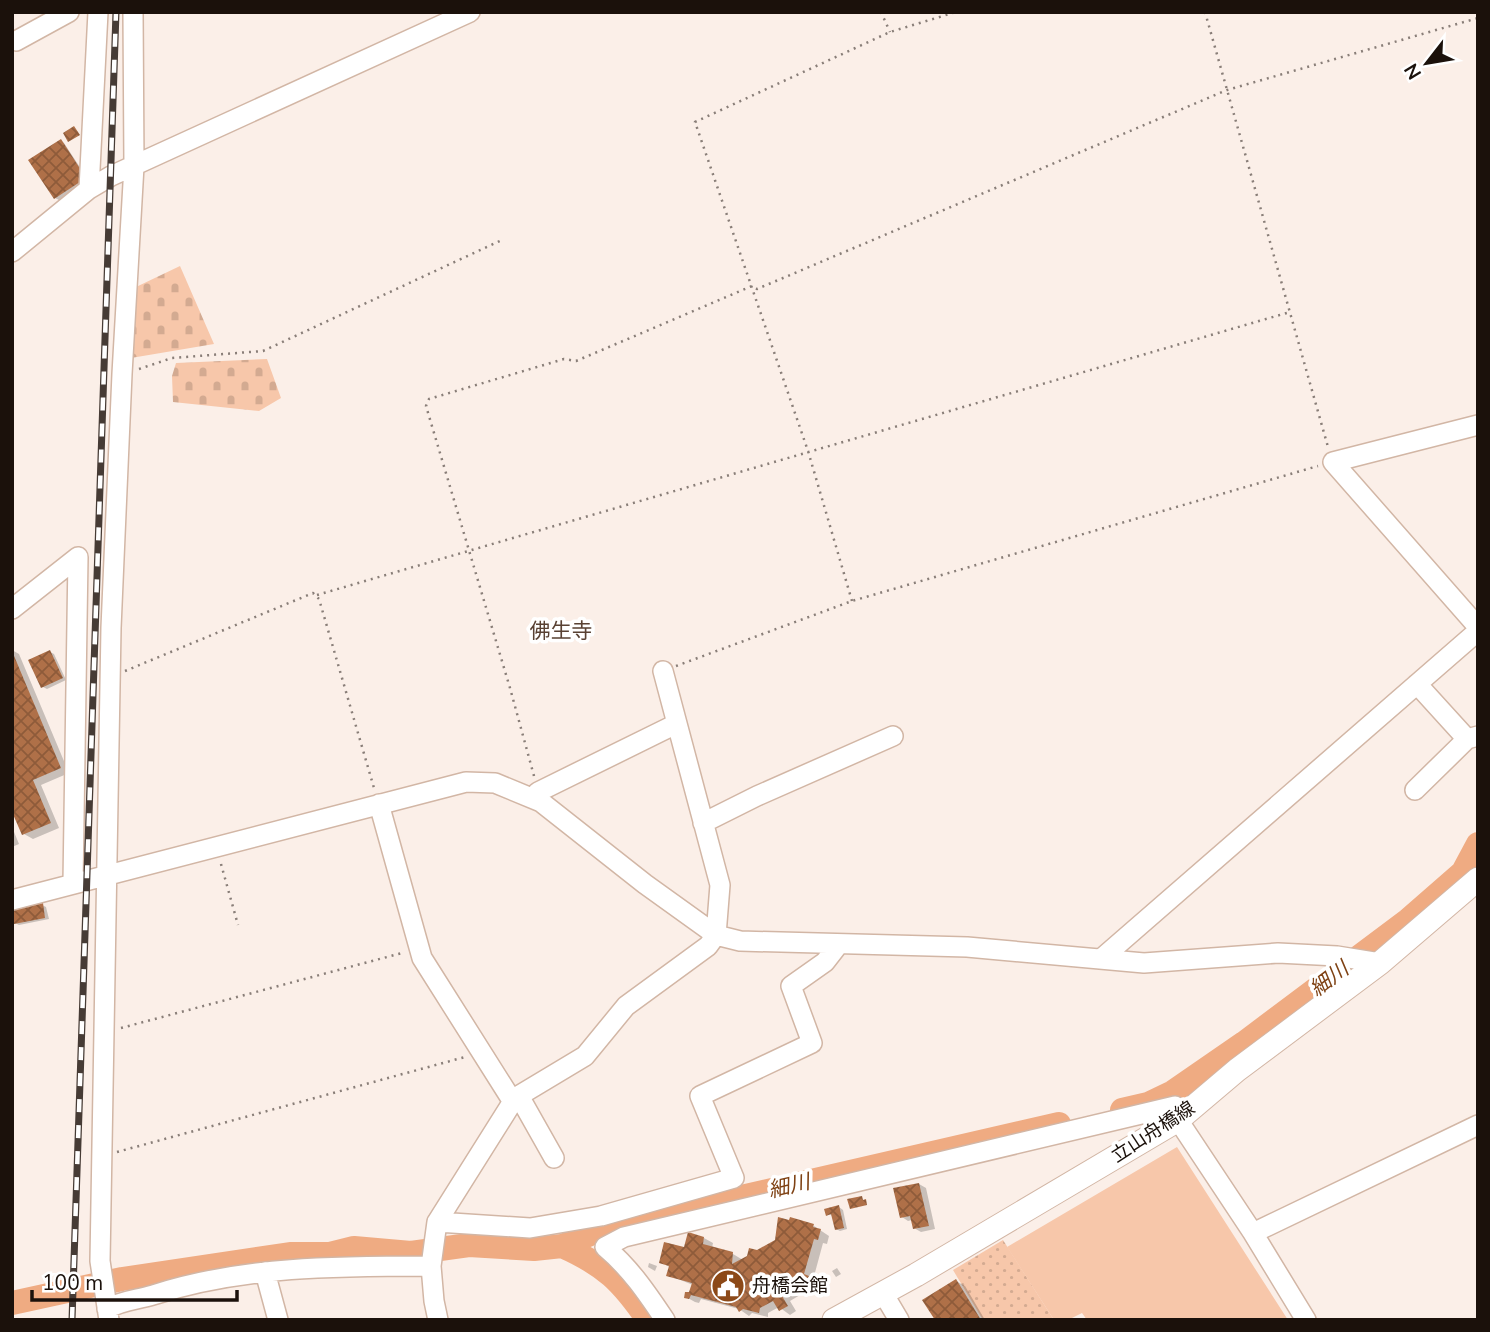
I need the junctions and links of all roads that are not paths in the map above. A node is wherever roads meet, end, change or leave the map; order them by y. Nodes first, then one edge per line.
1 (69, 12) edge
2 (98, 12) edge
3 (133, 12) edge
4 (470, 12) edge
5 (16, 41) dead end
6 (134, 166) junction
7 (89, 189) junction
8 (12, 252) edge
9 (1478, 425) edge
10 (12, 609) edge
11 (1478, 629) edge
12 (663, 671) road end
13 (1417, 684) junction
14 (676, 724) junction
15 (893, 736) dead end
16 (1472, 738) edge
17 (1415, 790) dead end
18 (538, 792) road end
19 (379, 804) junction
20 (703, 823) junction
21 (107, 875) junction
22 (1478, 880) edge
23 (74, 883) junction
24 (12, 900) edge
25 (716, 935) junction
26 (839, 944) junction
27 (1101, 959) junction
28 (1380, 963) junction
29 (516, 1099) junction
30 (1181, 1117) junction
31 (1478, 1125) edge
32 (554, 1158) dead end
33 (437, 1222) junction
34 (1254, 1233) junction
35 (432, 1266) junction
36 (265, 1272) junction
37 (883, 1293) junction
38 (108, 1314) edge
39 (896, 1319) edge
40 (278, 1320) edge
41 (438, 1320) edge
42 (665, 1320) edge
43 (834, 1320) edge
44 (1307, 1320) edge

1 - 5 street
2 - 7 street
3 - 6 street
4 - 6 street
6 - 7 street
6 - 21 street
7 - 8 street
9 - 11 street
10 - 23 street
11 - 13 street
12 - 14 street
13 - 16 street
13 - 27 street
14 - 18 street
14 - 20 street
15 - 20 street
16 - 17 street
19 - 21 street
19 - 25 street
19 - 29 street
20 - 25 street
21 - 23 street
21 - 38 street
22 - 28 main road, 立山舟橋線
23 - 24 street
25 - 26 street
25 - 29 street
26 - 27 street
26 - 33 street
27 - 28 street
28 - 30 main road, 立山舟橋線
29 - 32 street
29 - 33 street
30 - 34 street
30 - 37 main road, 立山舟橋線
30 - 42 street
31 - 34 street
33 - 35 street
34 - 44 street
35 - 36 street
35 - 41 street
36 - 38 street
36 - 40 street
37 - 39 street
37 - 43 main road, 立山舟橋線

